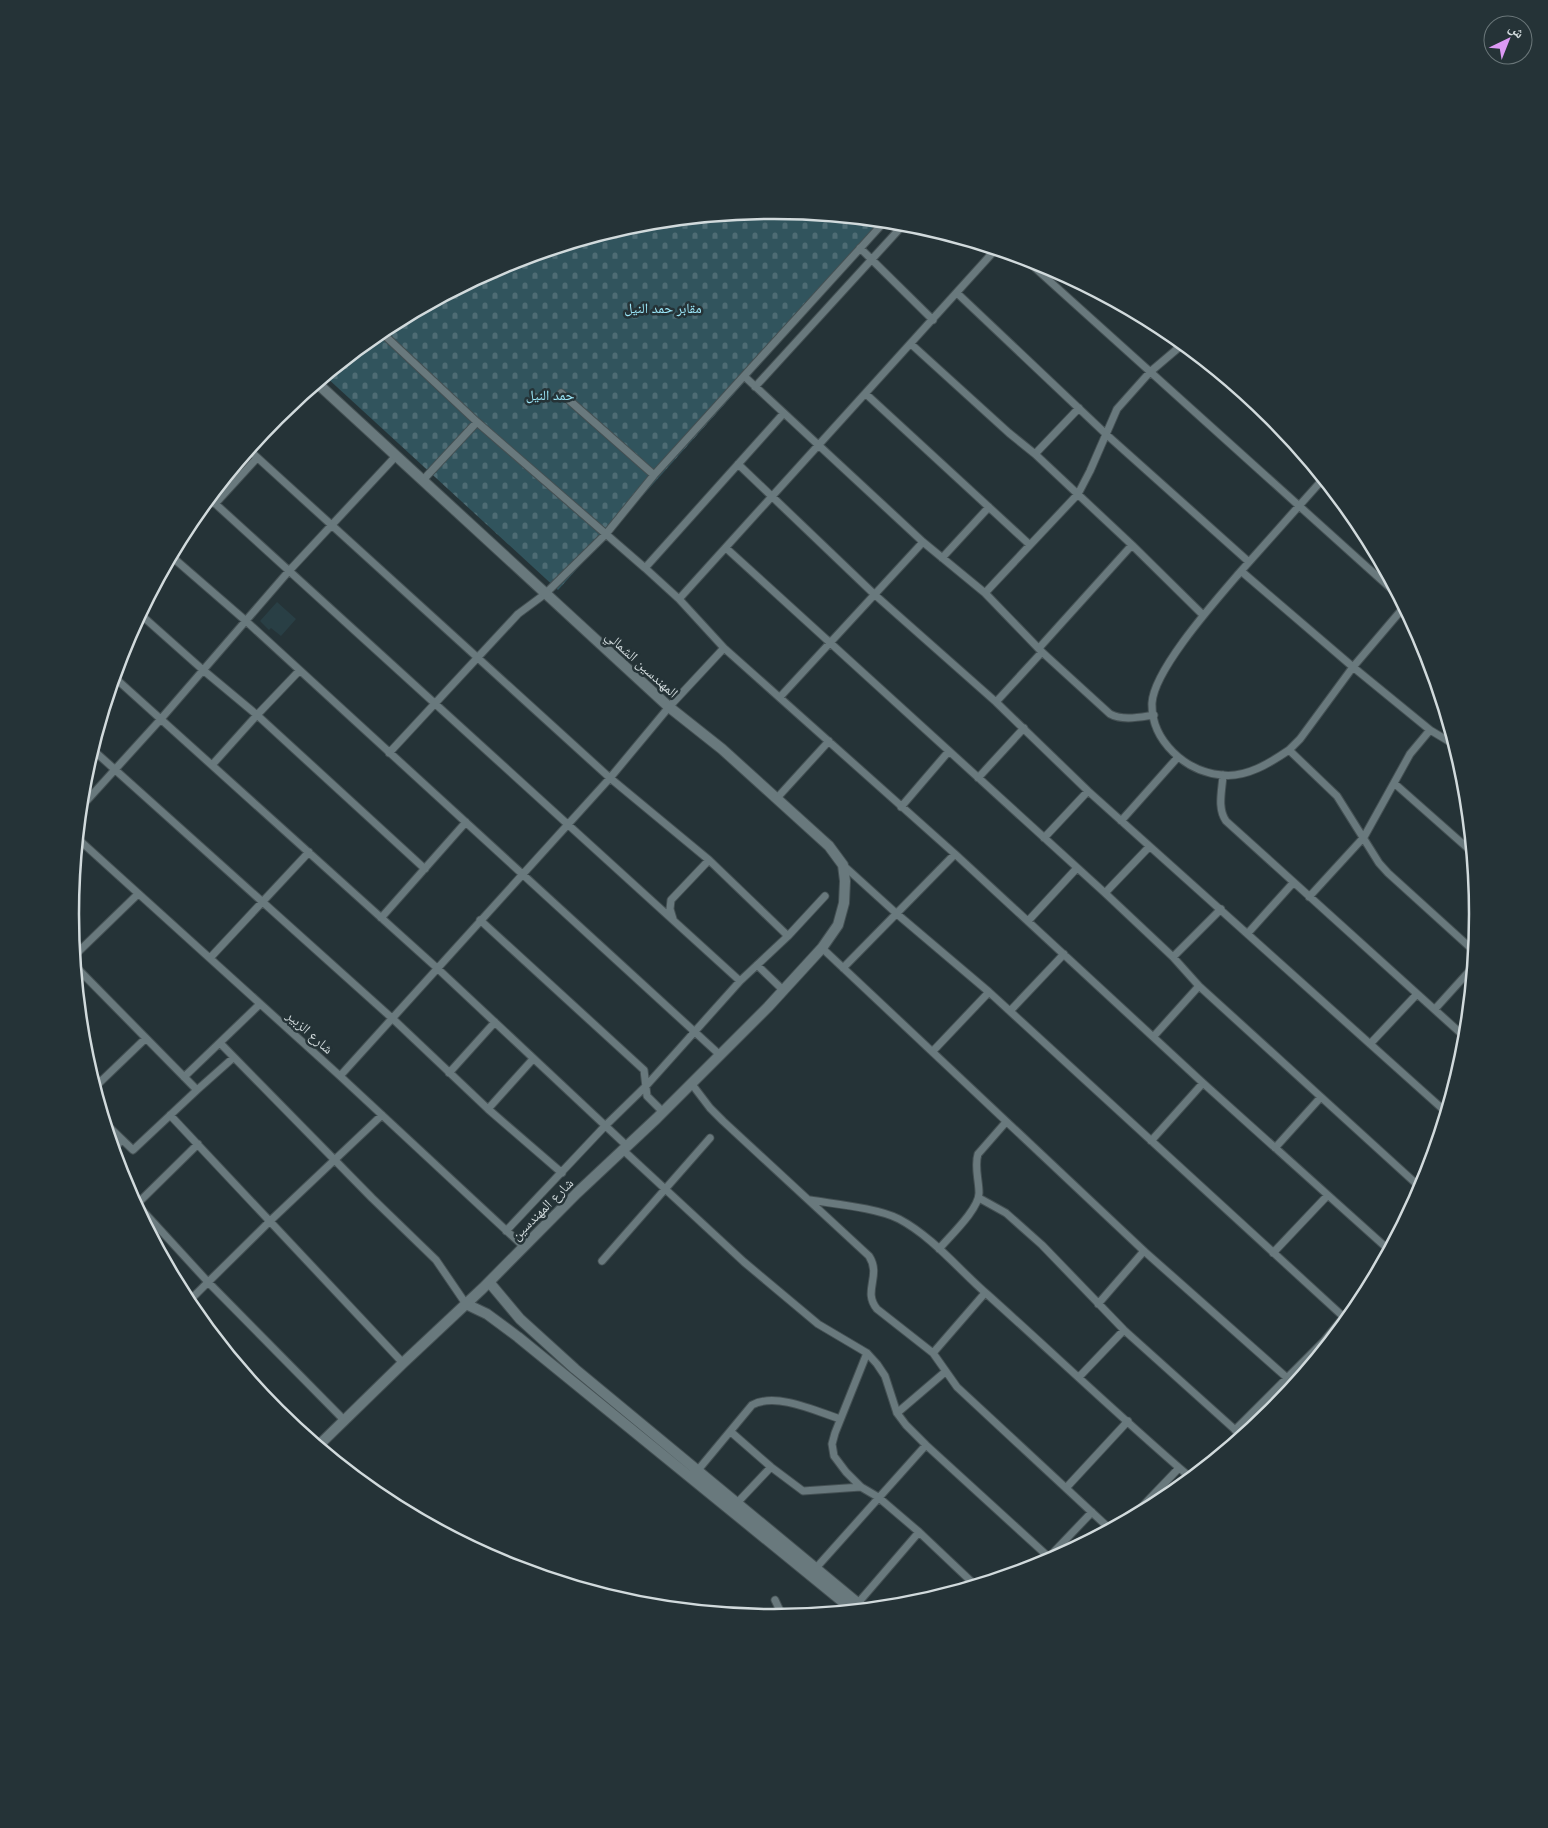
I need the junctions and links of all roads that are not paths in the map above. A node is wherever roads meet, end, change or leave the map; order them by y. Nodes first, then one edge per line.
1 (879, 227) edge
2 (898, 230) edge
3 (860, 248) junction
4 (991, 254) edge
5 (871, 259) junction
6 (1039, 272) edge
7 (957, 293) junction
8 (933, 320) junction
9 (386, 337) edge
10 (911, 344) junction
11 (1178, 349) edge
12 (1150, 372) junction
13 (744, 376) junction
14 (321, 387) edge
15 (755, 387) junction
16 (561, 393) dead end
17 (866, 394) junction
18 (1079, 408) junction
19 (783, 414) junction
20 (477, 422) junction
21 (1107, 435) junction
22 (819, 446) junction
23 (253, 454) edge
24 (1036, 454) junction
25 (396, 456) junction
26 (257, 458) junction
27 (738, 464) junction
28 (654, 476) junction
29 (423, 480) junction
30 (1319, 483) edge
31 (1078, 494) junction
32 (772, 497) junction
33 (215, 504) joint
34 (1298, 506) junction
35 (989, 507) junction
36 (332, 525) junction
37 (606, 534) junction
38 (923, 542) junction
39 (1030, 545) junction
40 (1132, 545) junction
41 (726, 548) junction
42 (942, 558) junction
43 (176, 560) edge
44 (1249, 562) junction
45 (644, 568) junction
46 (1241, 571) junction
47 (288, 572) junction
48 (1386, 584) edge
49 (985, 593) junction
50 (546, 594) junction
51 (874, 594) junction
52 (679, 600) junction
53 (1400, 611) edge
54 (1203, 615) junction
55 (145, 618) edge
56 (246, 621) junction
57 (829, 643) junction
58 (724, 648) junction
59 (1040, 650) junction
60 (477, 657) junction
61 (1353, 668) junction
62 (203, 670) junction
63 (299, 671) junction
64 (119, 682) edge
65 (780, 697) junction
66 (996, 702) junction
67 (436, 703) junction
68 (669, 707) junction
69 (256, 715) junction
70 (1154, 715) junction
71 (160, 720) junction
72 (1024, 728) junction
73 (1430, 730) junction
74 (1447, 740) edge
75 (829, 741) junction
76 (1289, 750) junction
77 (948, 752) junction
78 (389, 753) junction
79 (97, 754) edge
80 (1178, 757) junction
81 (212, 765) junction
82 (114, 770) junction
83 (1223, 775) junction
84 (610, 778) junction
85 (978, 778) junction
86 (1394, 783) junction
87 (1088, 791) junction
88 (89, 798) edge
89 (776, 798) junction
90 (901, 807) junction
91 (1121, 821) junction
92 (466, 822) junction
93 (569, 824) junction
94 (1364, 837) junction
95 (1044, 838) junction
96 (83, 843) edge
97 (1466, 846) edge
98 (1149, 847) junction
99 (309, 852) junction
100 (955, 854) junction
101 (708, 860) junction
102 (843, 865) junction
103 (1077, 868) junction
104 (424, 869) junction
105 (523, 873) junction
106 (1293, 883) junction
107 (1105, 893) junction
108 (138, 894) junction
109 (825, 896) dead end
110 (1309, 897) junction
111 (263, 902) junction
112 (1220, 909) junction
113 (897, 914) junction
114 (381, 918) junction
115 (673, 919) junction
116 (480, 920) junction
117 (1028, 921) junction
118 (1248, 933) junction
119 (788, 936) junction
120 (1468, 946) edge
121 (822, 948) junction
122 (80, 950) edge
123 (1064, 954) junction
124 (1173, 957) junction
125 (210, 958) junction
126 (757, 965) junction
127 (437, 968) junction
128 (843, 968) junction
129 (81, 973) edge
130 (1466, 974) edge
131 (740, 981) junction
132 (1200, 986) junction
133 (783, 990) junction
134 (989, 992) junction
135 (1417, 994) junction
136 (260, 1004) junction
137 (1435, 1009) junction
138 (1010, 1011) junction
139 (393, 1019) junction
140 (496, 1022) junction
141 (694, 1030) junction
142 (1459, 1031) edge
143 (1154, 1036) junction
144 (145, 1038) junction
145 (220, 1043) junction
146 (1370, 1044) junction
147 (933, 1051) junction
148 (720, 1054) junction
149 (233, 1058) junction
150 (533, 1059) junction
151 (449, 1073) junction
152 (340, 1076) junction
153 (184, 1077) junction
154 (99, 1083) edge
155 (691, 1083) junction
156 (1203, 1083) junction
157 (646, 1086) junction
158 (197, 1090) junction
159 (1321, 1096) junction
160 (1441, 1108) edge
161 (488, 1109) junction
162 (663, 1112) junction
163 (170, 1115) junction
164 (382, 1115) junction
165 (1006, 1122) junction
166 (605, 1126) junction
167 (115, 1133) edge
168 (710, 1138) dead end
169 (122, 1140) junction
170 (1151, 1140) junction
171 (118, 1144) edge
172 (198, 1144) junction
173 (625, 1148) junction
174 (1275, 1148) junction
175 (334, 1159) junction
176 (562, 1173) junction
177 (1415, 1182) edge
178 (665, 1190) junction
179 (139, 1196) edge
180 (1327, 1196) junction
181 (979, 1198) junction
182 (810, 1200) junction
183 (147, 1215) edge
184 (270, 1221) junction
185 (506, 1231) junction
186 (523, 1246) junction
187 (1385, 1246) edge
188 (939, 1249) junction
189 (1144, 1251) junction
190 (1273, 1253) junction
191 (602, 1261) dead end
192 (208, 1282) junction
193 (490, 1282) junction
194 (985, 1293) junction
195 (194, 1296) edge
196 (466, 1304) junction
197 (1098, 1304) junction
198 (1342, 1314) edge
199 (1124, 1330) junction
200 (1321, 1343) edge
201 (867, 1353) junction
202 (933, 1353) junction
203 (403, 1363) junction
204 (945, 1372) junction
205 (1080, 1377) junction
206 (1287, 1377) junction
207 (1290, 1380) edge
208 (617, 1404) junction
209 (610, 1412) junction
210 (897, 1412) junction
211 (840, 1419) junction
212 (345, 1421) junction
213 (1128, 1421) junction
214 (1235, 1430) junction
215 (731, 1432) junction
216 (1237, 1432) edge
217 (322, 1442) edge
218 (926, 1445) junction
219 (771, 1467) junction
220 (1180, 1468) junction
221 (698, 1470) junction
222 (1186, 1474) edge
223 (861, 1487) junction
224 (1066, 1488) junction
225 (718, 1494) junction
226 (878, 1497) junction
227 (1151, 1498) edge
228 (737, 1503) junction
229 (1092, 1512) junction
230 (1106, 1525) edge
231 (919, 1532) junction
232 (1059, 1548) edge
233 (1045, 1554) edge
234 (816, 1568) junction
235 (970, 1581) edge
236 (775, 1600) dead end
237 (862, 1603) edge
238 (855, 1604) edge
239 (856, 1604) edge
240 (780, 1609) edge

1 - 3 street
2 - 5 street
3 - 5 street
3 - 13 street
4 - 7 street
5 - 8 street
5 - 15 street
6 - 12 street
7 - 8 street
7 - 18 street
8 - 10 street
9 - 20 street
10 - 17 street
10 - 24 street
11 - 12 street
12 - 21 street
12 - 34 street
13 - 15 street
13 - 28 street
14 - 25 main road, المهندسين الشمالي
15 - 19 street
16 - 28 street
17 - 22 street
17 - 35 street
18 - 21 street
18 - 24 street
19 - 22 street
19 - 27 street
20 - 29 street
20 - 37 street
21 - 31 street
21 - 44 street
22 - 32 street
22 - 38 street
23 - 26 street
24 - 31 street
25 - 29 main road, المهندسين الشمالي
25 - 36 street
26 - 33 street
26 - 36 street
27 - 32 street
27 - 45 street
28 - 37 street
29 - 50 main road, المهندسين الشمالي
30 - 34 street
31 - 39 street
31 - 40 street
32 - 41 street
32 - 51 street
33 - 47 street
34 - 44 street
34 - 48 street
35 - 39 street
35 - 42 street
36 - 47 street
36 - 60 street
37 - 45 street
37 - 50 street
38 - 42 street
38 - 51 street
39 - 49 street
40 - 54 street
40 - 59 street
41 - 52 street
41 - 57 street
42 - 49 street
43 - 56 street
44 - 46 street
45 - 52 street
46 - 54 street
46 - 61 street
47 - 56 street
47 - 67 street
49 - 59 street
50 - 60 street
50 - 68 main road, المهندسين الشمالي
51 - 57 street
51 - 66 street
52 - 58 street
53 - 61 street
54 - 70 street
55 - 62 street
56 - 62 street
56 - 63 street
57 - 65 street
57 - 77 street
58 - 65 street
58 - 68 street
59 - 66 street
59 - 70 street
60 - 67 street
60 - 84 street
61 - 73 street
61 - 76 street
62 - 69 street
62 - 71 street
63 - 69 street
63 - 78 street
64 - 71 street
65 - 75 street
66 - 72 street
67 - 78 street
67 - 93 street
68 - 84 street
68 - 89 main road, المهندسين الشمالي
69 - 81 street
69 - 104 street
70 - 80 street
71 - 81 street
71 - 82 street
72 - 85 street
72 - 87 street
73 - 74 street
73 - 86 street
75 - 89 street
75 - 90 street
76 - 83 street
76 - 94 street
77 - 85 street
77 - 90 street
78 - 92 street
79 - 82 street
80 - 83 street
80 - 91 street
81 - 99 street
82 - 88 street
82 - 111 street
83 - 106 street
84 - 93 street
84 - 101 street
85 - 95 street
86 - 94 street
86 - 97 street
87 - 91 street
87 - 95 street
89 - 102 main road, المهندسين الشمالي
90 - 100 street
91 - 98 street
92 - 104 street
92 - 105 street
93 - 105 street
93 - 115 street
94 - 110 street
94 - 120 street
95 - 103 street
96 - 108 street, شارع الزبير
98 - 107 street
98 - 112 street
99 - 111 street
99 - 114 street
100 - 113 street
100 - 117 street
101 - 115 street
101 - 119 street
102 - 113 street
102 - 121 main road
103 - 107 street
103 - 117 street
104 - 114 street
105 - 116 street
105 - 141 street
106 - 110 street
106 - 118 street
107 - 124 street
108 - 122 street
108 - 125 street, شارع الزبير
109 - 119 street
110 - 135 street
111 - 125 street
111 - 139 street
112 - 118 street
112 - 124 street
113 - 128 street
113 - 134 street
114 - 127 street
115 - 131 street
116 - 127 street
116 - 157 street
117 - 123 street
118 - 146 street
119 - 126 street
121 - 128 street
121 - 133 main road
123 - 138 street
123 - 143 street
124 - 132 street
125 - 136 street, شارع الزبير
126 - 131 street
126 - 133 street
127 - 139 street
127 - 140 street
128 - 147 street
129 - 144 street
130 - 137 street
131 - 141 street
132 - 143 street
132 - 159 street
133 - 148 main road, شارع المهندسين
134 - 138 street
134 - 147 street
135 - 137 street
135 - 146 street
136 - 145 street
136 - 152 street, شارع الزبير
137 - 142 street
138 - 170 street
139 - 151 street
139 - 152 street
140 - 150 street
140 - 151 street
141 - 148 street
141 - 157 street
143 - 156 street
144 - 153 street
144 - 154 street
145 - 149 street
145 - 153 street
146 - 160 street
147 - 165 street
148 - 155 main road, شارع المهندسين
149 - 158 street
149 - 175 street
150 - 161 street
150 - 166 street
151 - 161 street
152 - 164 street, شارع الزبير
153 - 158 street
155 - 162 main road, شارع المهندسين
155 - 182 street
156 - 170 street
156 - 174 street
157 - 162 street
157 - 166 street
158 - 163 street
159 - 174 street
159 - 177 street
161 - 176 street
162 - 173 main road, شارع المهندسين
163 - 169 street
163 - 172 street
164 - 175 street
164 - 185 street, شارع الزبير
165 - 181 street
165 - 189 street
166 - 173 street
166 - 176 street
167 - 169 street
168 - 178 street
169 - 171 street
170 - 190 street
172 - 179 street
172 - 184 street
173 - 178 street
173 - 186 main road, شارع المهندسين
174 - 180 street
175 - 184 street
175 - 196 street
176 - 185 street
178 - 191 street
178 - 201 street
180 - 187 street
180 - 190 street
181 - 188 street
181 - 197 street
182 - 188 street
182 - 202 street
183 - 192 street
184 - 192 street
184 - 203 street
185 - 186 street, شارع الزبير
186 - 193 main road, شارع المهندسين
188 - 194 street
189 - 197 street
189 - 206 street
190 - 198 street
192 - 195 street
192 - 212 street
193 - 196 main road, شارع المهندسين
193 - 208 main road
194 - 202 street
194 - 205 street
196 - 203 main road, شارع المهندسين
196 - 209 main road
197 - 199 street
199 - 205 street
199 - 214 street
200 - 206 street
201 - 210 street
201 - 211 street
202 - 204 street
203 - 212 main road, شارع المهندسين
204 - 210 street
204 - 224 street
205 - 213 street
206 - 207 street
206 - 214 street
208 - 209 main road
208 - 221 main road
209 - 225 main road
210 - 218 street
211 - 215 street
211 - 223 street
212 - 217 main road, شارع المهندسين
213 - 220 street
213 - 224 street
214 - 216 street
215 - 219 street
215 - 221 street
218 - 226 street
218 - 233 street
219 - 223 street
219 - 228 street
220 - 222 street
220 - 227 street
221 - 225 main road
223 - 226 street
224 - 229 street
225 - 228 main road
225 - 238 main road
226 - 231 street
226 - 234 street
228 - 234 main road
229 - 230 street
229 - 232 street
231 - 235 street
231 - 237 street
234 - 239 main road
236 - 240 street

